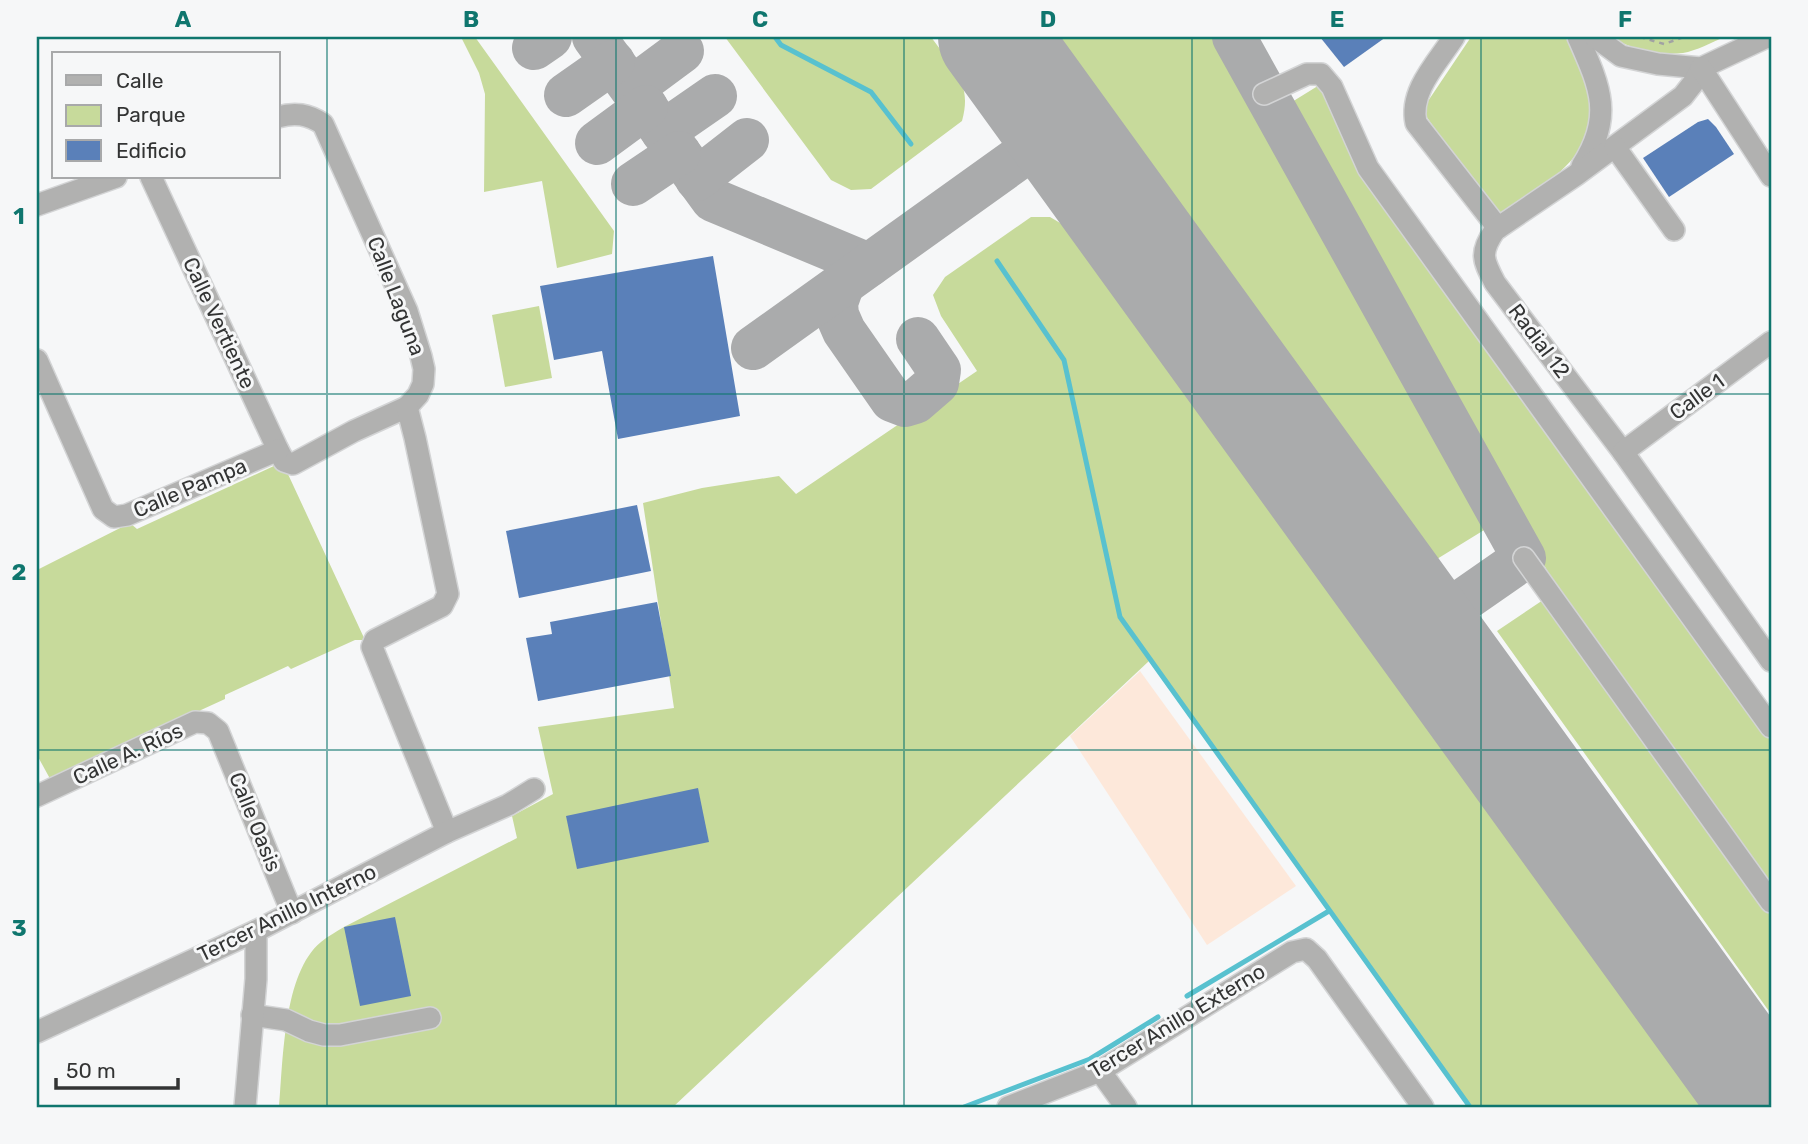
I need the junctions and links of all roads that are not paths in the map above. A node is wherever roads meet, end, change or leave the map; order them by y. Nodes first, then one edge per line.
1 (1454, 37) edge
2 (1578, 37) edge
3 (1595, 37) edge
4 (1767, 37) edge
5 (1701, 68) junction
6 (1264, 94) dead end
7 (280, 117) edge
8 (1615, 147) junction
9 (1576, 175) junction
10 (1771, 176) edge
11 (113, 178) edge
12 (151, 178) edge
13 (37, 205) edge
14 (1498, 228) junction
15 (1674, 230) dead end
16 (1771, 342) edge
17 (37, 360) edge
18 (407, 407) junction
19 (1623, 452) junction
20 (286, 457) junction
21 (1524, 558) dead end
22 (1763, 633) edge
23 (1771, 661) edge
24 (1771, 727) edge
25 (218, 731) joint
26 (534, 789) dead end
27 (37, 796) edge
28 (447, 832) junction
29 (1771, 902) edge
30 (292, 913) junction
31 (256, 931) junction
32 (252, 1016) junction
33 (430, 1018) dead end
34 (37, 1032) edge
35 (1100, 1071) junction
36 (245, 1107) edge
37 (1008, 1107) edge
38 (1126, 1107) edge
39 (1423, 1107) edge

1 - 14 street
2 - 9 street
3 - 5 street
4 - 5 street
5 - 8 street
5 - 10 street
6 - 24 street
7 - 18 street, Calle Laguna
8 - 9 street
8 - 15 street
9 - 14 street
11 - 13 street
12 - 20 street, Calle Vertiente
14 - 19 street, Radial 12
16 - 19 street, Calle 1
17 - 20 street, Calle Pampa
18 - 20 street, Calle Pampa
18 - 28 street
19 - 22 street, Radial 12
21 - 29 street
22 - 23 street, Radial 12
25 - 27 street, Calle A. Ríos
25 - 30 street, Calle Oasis
26 - 28 street, Tercer Anillo Interno
28 - 30 street, Tercer Anillo Interno
30 - 31 street, Tercer Anillo Interno
31 - 32 street
31 - 34 street, Tercer Anillo Interno
32 - 33 street
32 - 36 street
35 - 37 street, Tercer Anillo Externo
35 - 38 street
35 - 39 street, Tercer Anillo Externo

